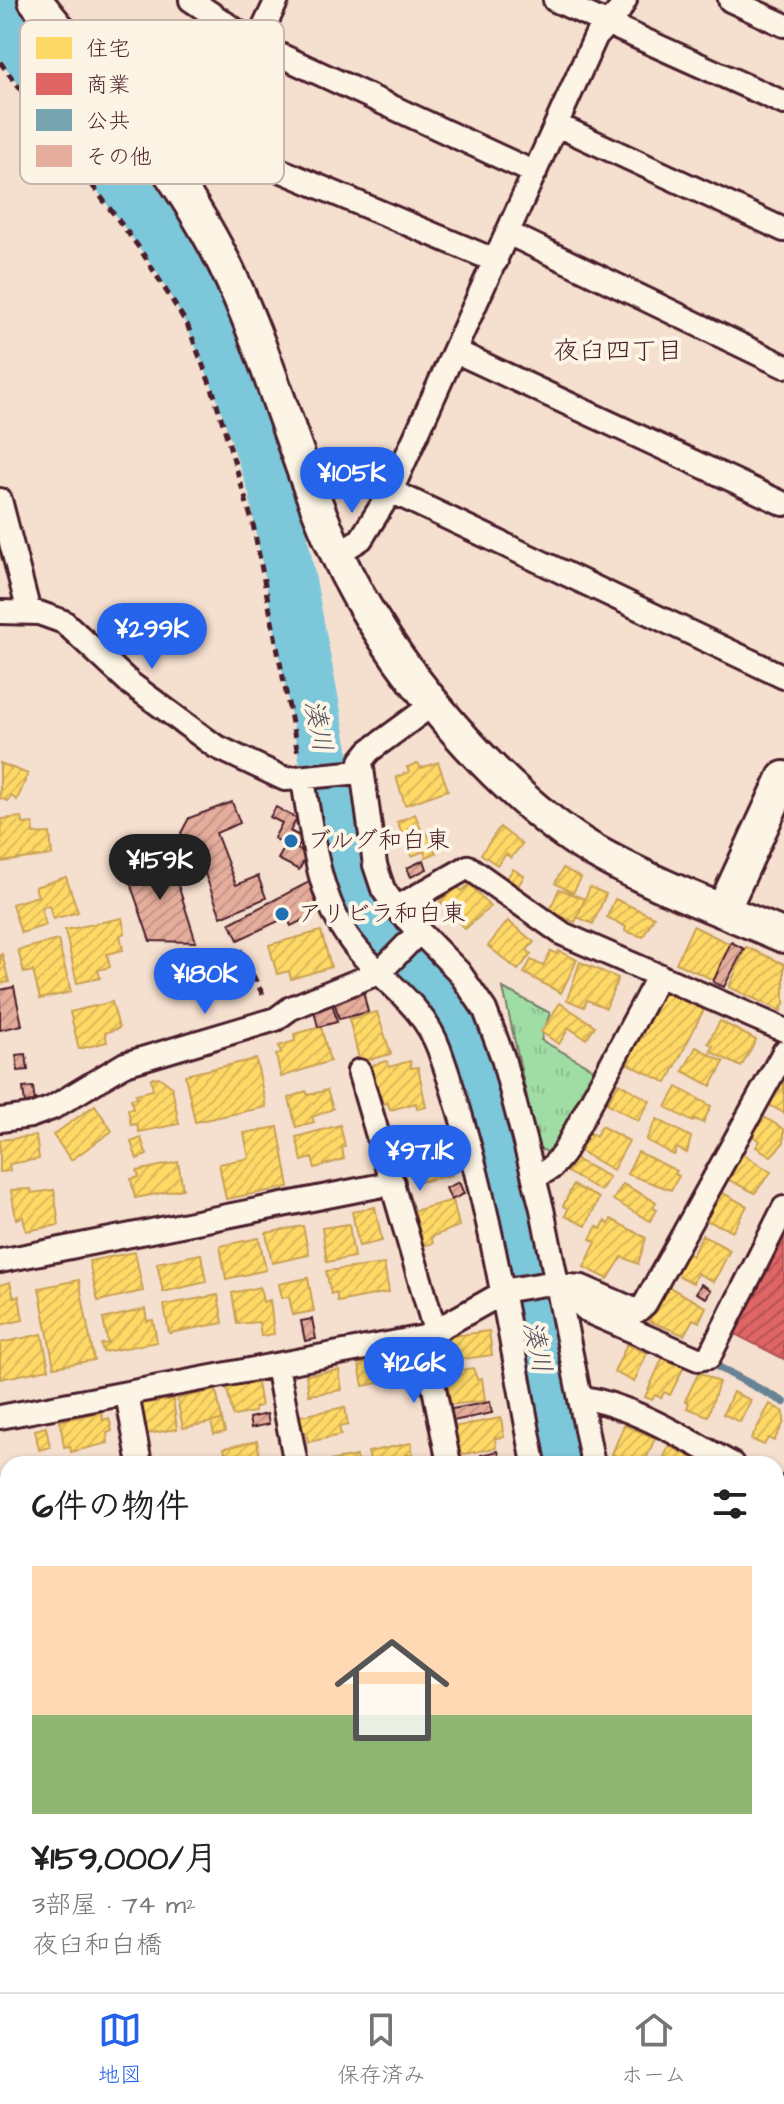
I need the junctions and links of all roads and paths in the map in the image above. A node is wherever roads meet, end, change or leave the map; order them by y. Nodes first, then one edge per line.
1 (35, 0) edge
2 (191, 0) edge
3 (277, 0) edge
4 (555, 0) edge
5 (625, 0) edge
6 (730, 0) edge
7 (51, 20) edge
8 (221, 20) edge
9 (267, 20) edge
10 (608, 24) junction
11 (784, 25) edge
12 (284, 57) edge
13 (0, 62) edge
14 (20, 89) edge
15 (784, 103) edge
16 (557, 125) junction
17 (284, 172) edge
18 (535, 173) junction
19 (91, 184) edge
20 (177, 184) edge
21 (784, 230) edge
22 (508, 233) junction
23 (496, 261) junction
24 (457, 352) junction
25 (784, 366) edge
26 (391, 491) junction
27 (0, 500) edge
28 (784, 504) edge
29 (337, 554) junction
30 (0, 612) edge
31 (29, 612) junction
32 (784, 677) edge
33 (433, 704) junction
34 (354, 773) junction
35 (784, 778) edge
36 (308, 780) junction
37 (396, 908) junction
38 (723, 910) junction
39 (419, 932) junction
40 (784, 936) edge
41 (240, 950) dead end
42 (380, 972) junction
43 (659, 975) junction
44 (276, 1019) junction
45 (784, 1030) edge
46 (784, 1052) edge
47 (359, 1071) dead end
48 (0, 1120) edge
49 (534, 1178) junction
50 (393, 1183) junction
51 (784, 1208) edge
52 (0, 1261) edge
53 (558, 1285) junction
54 (501, 1294) junction
55 (430, 1334) junction
56 (277, 1366) junction
57 (127, 1394) junction
58 (580, 1397) junction
59 (0, 1417) edge
60 (139, 1456) edge
61 (294, 1456) edge
62 (448, 1456) edge
63 (532, 1456) edge
64 (591, 1456) edge
65 (717, 1456) edge

1 - 7 street
2 - 8 street
3 - 9 street
4 - 10 street
5 - 10 street
6 - 11 street
10 - 15 street
10 - 16 street
12 - 18 street
13 - 14 path
16 - 18 street
16 - 21 street
17 - 23 street
18 - 22 street
19 - 36 path
20 - 29 street
22 - 23 street
22 - 25 street
23 - 24 street
24 - 26 street
24 - 28 street
26 - 29 street
26 - 32 street
27 - 31 street
29 - 33 street
30 - 31 street
31 - 36 street
33 - 34 street
33 - 38 street
34 - 36 street
34 - 37 street
35 - 38 street
36 - 42 street
37 - 39 street
37 - 43 street
38 - 40 street
39 - 42 street
39 - 49 street
41 - 44 path
42 - 44 street
42 - 54 street
43 - 45 street
43 - 49 street
44 - 48 street
46 - 53 street
47 - 50 street
49 - 53 street
50 - 52 street
50 - 55 street
51 - 53 street
53 - 54 street
53 - 58 street
54 - 55 street
54 - 63 street
55 - 56 street
55 - 62 street
56 - 57 street
56 - 61 street
57 - 59 street
57 - 60 street
58 - 64 street
58 - 65 street

